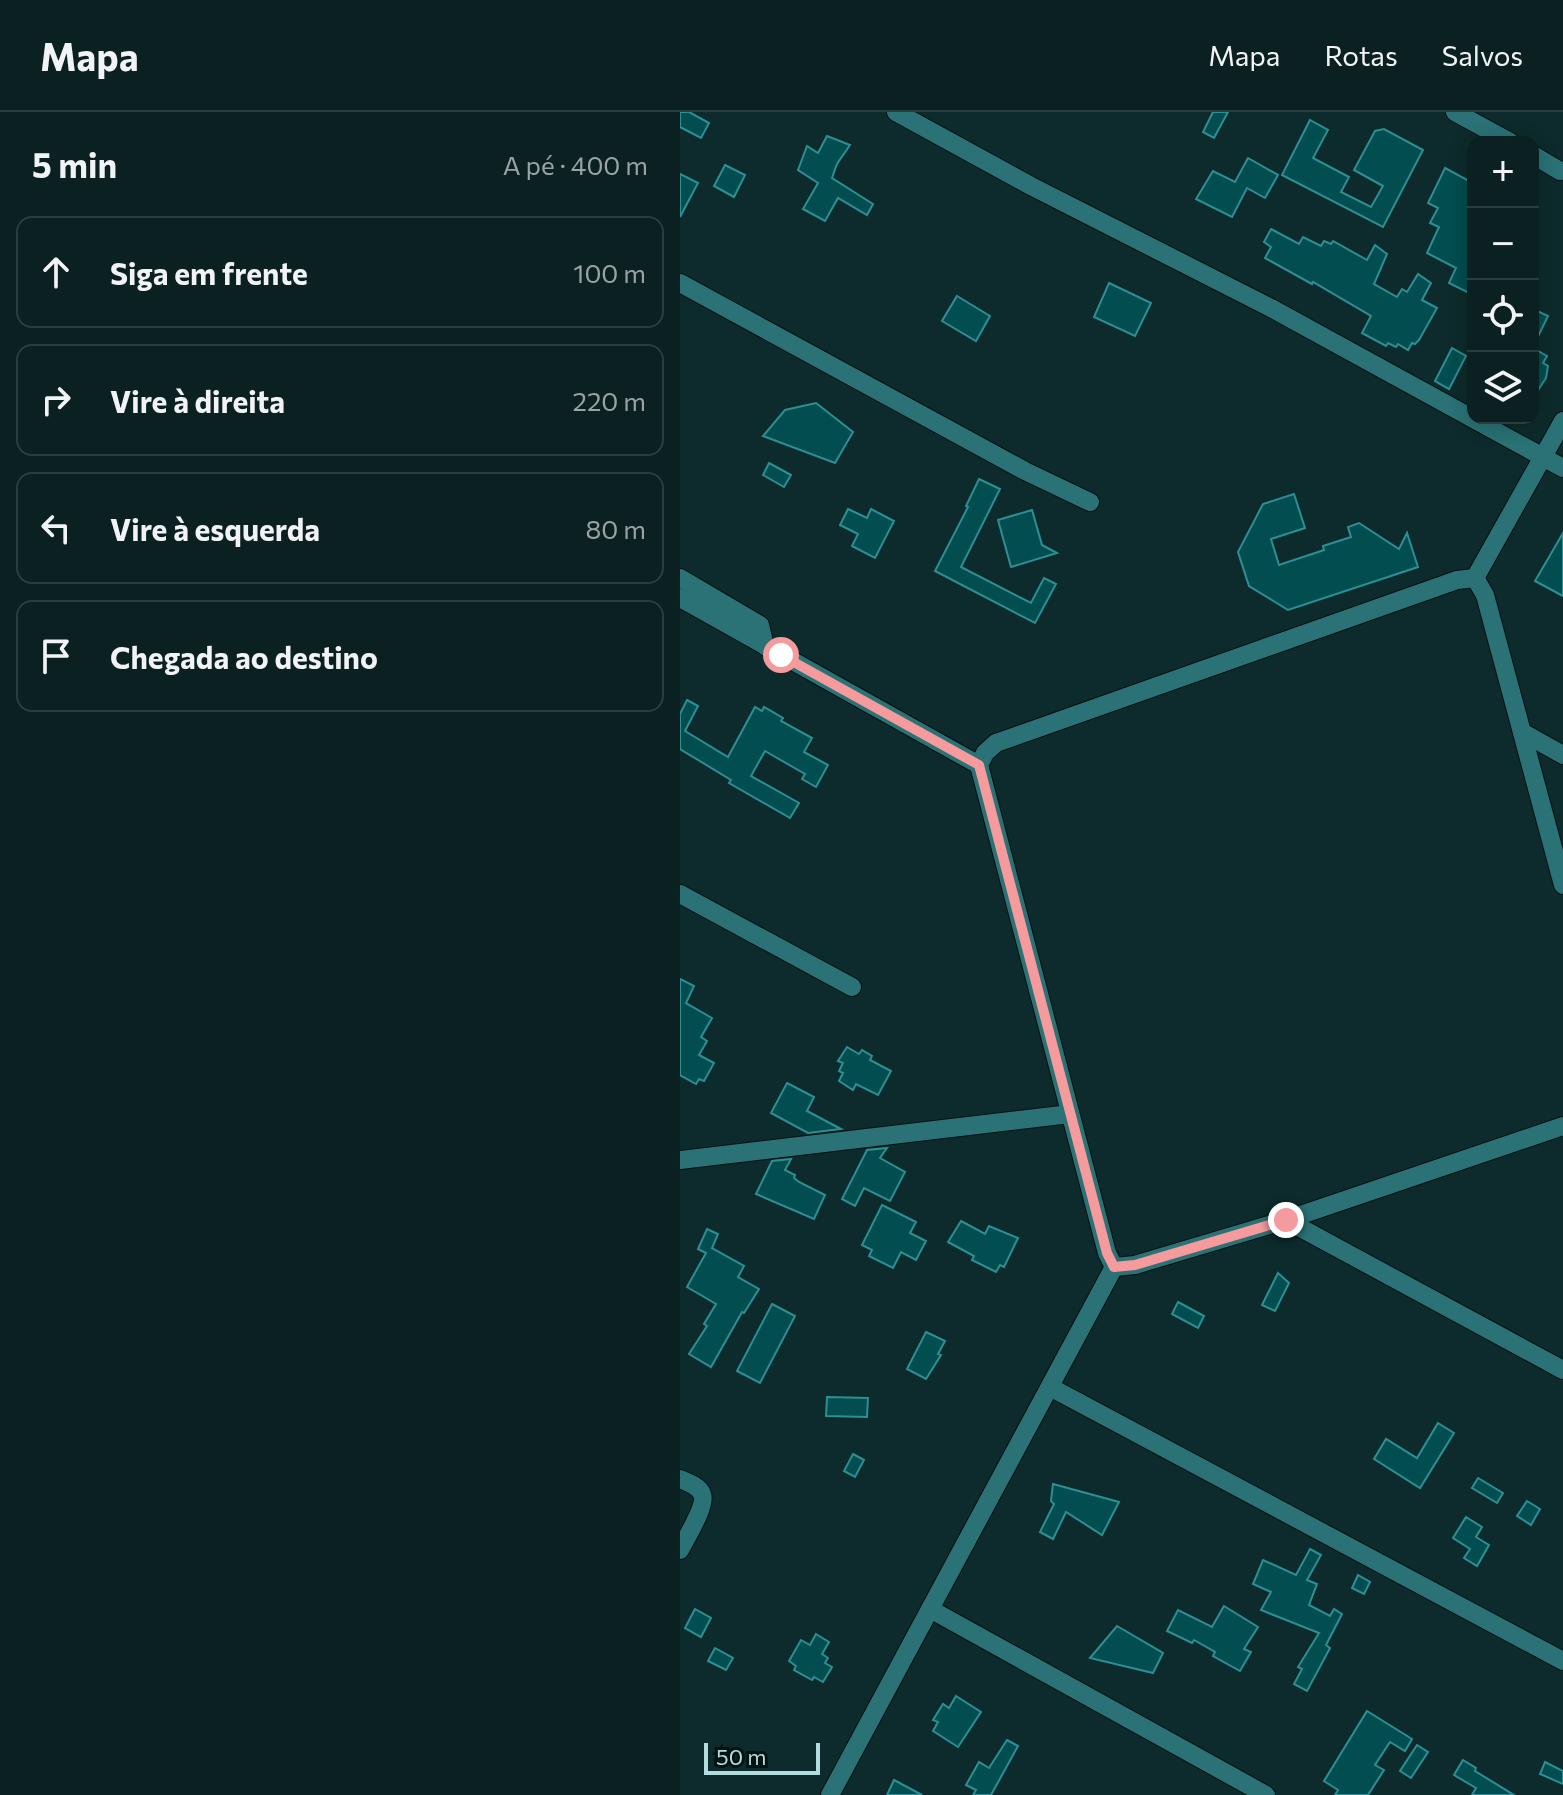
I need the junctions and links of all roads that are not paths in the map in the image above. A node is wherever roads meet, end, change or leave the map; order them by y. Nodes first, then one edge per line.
1 (896, 112) edge
2 (1455, 112) edge
3 (1499, 136) edge
4 (1539, 159) edge
5 (1560, 171) dead end
6 (680, 283) edge
7 (1563, 421) edge
8 (1543, 458) junction
9 (1563, 468) edge
10 (1090, 502) dead end
11 (680, 578) edge
12 (1475, 578) junction
13 (680, 598) edge
14 (765, 646) junction
15 (1522, 732) junction
16 (1563, 755) edge
17 (979, 765) junction
18 (1563, 885) edge
19 (680, 894) edge
20 (852, 987) dead end
21 (1070, 1114) junction
22 (1563, 1126) edge
23 (680, 1160) edge
24 (1286, 1220) junction
25 (1114, 1267) junction
26 (1563, 1370) edge
27 (1050, 1387) junction
28 (680, 1479) edge
29 (680, 1550) edge
30 (930, 1609) junction
31 (1563, 1661) edge
32 (830, 1795) edge
33 (1266, 1795) edge

1 - 8 street
2 - 3 street
4 - 5 street
6 - 10 street
7 - 8 street
8 - 9 street
8 - 12 street
11 - 14 street
12 - 15 street
12 - 17 street
13 - 14 street
14 - 17 street
15 - 16 street
15 - 18 street
17 - 21 street
19 - 20 street
21 - 23 street
21 - 25 street
22 - 24 street
24 - 25 street
24 - 26 street
25 - 27 street
27 - 30 street
27 - 31 street
28 - 29 street
30 - 32 street
30 - 33 street

